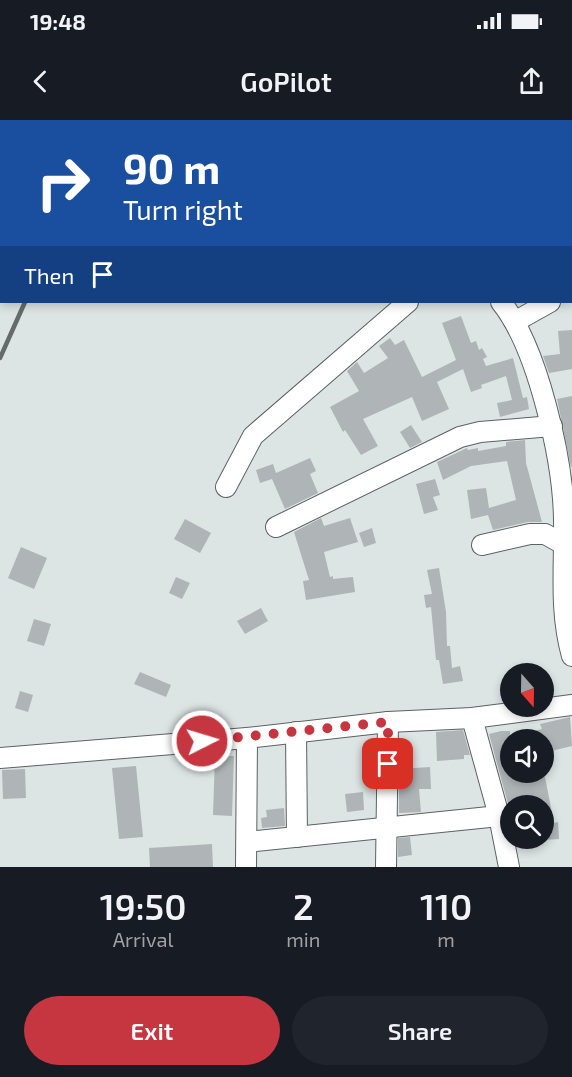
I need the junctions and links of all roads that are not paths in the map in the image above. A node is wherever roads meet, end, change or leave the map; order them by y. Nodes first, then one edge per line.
1 (407, 303) edge
2 (502, 303) edge
3 (548, 303) edge
4 (516, 321) junction
5 (552, 426) junction
6 (226, 487) dead end
7 (276, 527) dead end
8 (563, 544) junction
9 (482, 545) dead end
10 (572, 656) edge
11 (572, 705) edge
12 (472, 717) junction
13 (388, 722) junction
14 (296, 732) junction
15 (247, 738) junction
16 (0, 758) edge
17 (499, 816) junction
18 (388, 826) junction
19 (297, 837) junction
20 (247, 842) junction
21 (246, 867) edge
22 (386, 867) edge
23 (509, 867) edge

1 - 6 street
2 - 4 street
3 - 4 street
4 - 5 street
5 - 7 street
5 - 8 street
8 - 9 street
8 - 10 street
11 - 12 street
12 - 13 street
12 - 17 street
13 - 14 street
13 - 18 street
14 - 15 street
14 - 19 street
15 - 16 street
15 - 20 street
17 - 18 street
17 - 23 street
18 - 19 street
18 - 22 street
19 - 20 street
20 - 21 street

